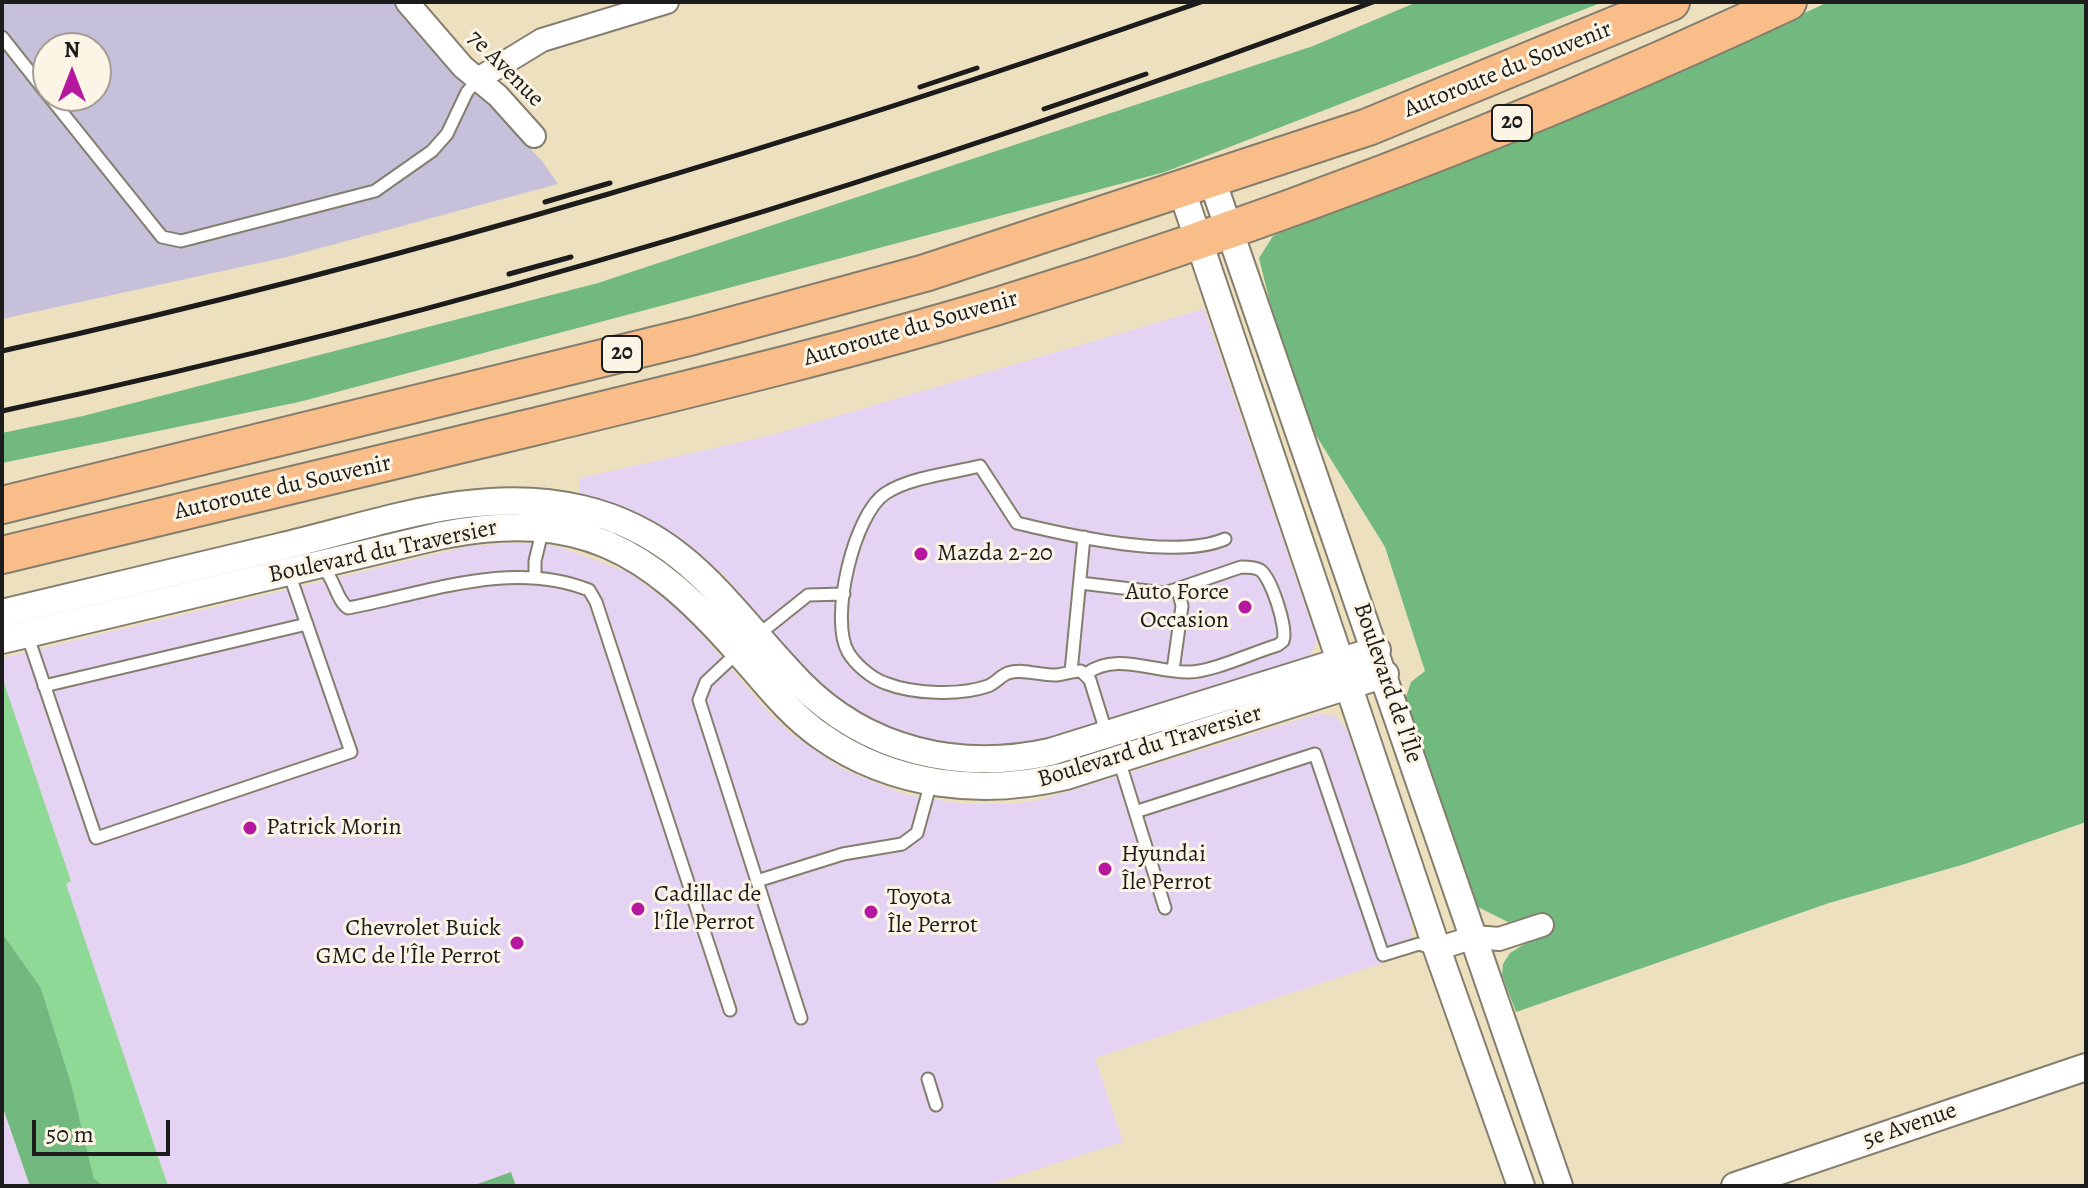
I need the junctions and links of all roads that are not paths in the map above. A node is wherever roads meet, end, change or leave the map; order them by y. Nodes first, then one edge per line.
1 (407, 2) edge
2 (667, 2) edge
3 (1671, 2) edge
4 (1788, 2) edge
5 (2, 37) edge
6 (32, 75) edge
7 (478, 79) junction
8 (62, 112) edge
9 (534, 136) dead end
10 (1197, 186) junction
11 (1214, 234) junction
12 (2, 505) edge
13 (543, 528) junction
14 (1084, 537) junction
15 (1225, 539) dead end
16 (316, 551) junction
17 (2, 555) edge
18 (285, 559) junction
19 (535, 577) junction
20 (1080, 583) junction
21 (1178, 589) junction
22 (844, 594) junction
23 (2, 613) edge
24 (307, 624) junction
25 (14, 637) edge
26 (748, 643) junction
27 (1381, 662) junction
28 (1173, 670) junction
29 (1071, 672) junction
30 (1086, 674) junction
31 (1345, 674) junction
32 (44, 686) junction
33 (1108, 736) junction
34 (1119, 760) junction
35 (931, 782) junction
36 (1135, 812) junction
37 (757, 881) junction
38 (1165, 908) dead end
39 (1542, 925) dead end
40 (1474, 937) junction
41 (1437, 949) junction
42 (730, 1010) dead end
43 (801, 1018) dead end
44 (2086, 1067) edge
45 (928, 1079) dead end
46 (936, 1105) dead end
47 (1521, 1186) edge
48 (1559, 1186) edge
49 (1735, 1186) edge

1 - 7 street, 7e Avenue
2 - 7 street
3 - 10 highway, Autoroute du Souvenir / 20
4 - 11 highway, Autoroute du Souvenir / 20
5 - 6 lane
7 - 8 lane
7 - 9 street, 7e Avenue
10 - 11 street, Boulevard de l'Île
10 - 12 highway, Autoroute du Souvenir / 20
11 - 17 highway, Autoroute du Souvenir / 20
11 - 27 street, Boulevard de l'Île
11 - 31 street, Boulevard de l'Île
13 - 16 street, Boulevard du Traversier
13 - 19 lane
13 - 26 street, Boulevard du Traversier
14 - 15 lane
14 - 20 lane
14 - 22 lane
16 - 18 street, Boulevard du Traversier
16 - 19 lane
16 - 26 street, Boulevard du Traversier
18 - 23 street, Boulevard du Traversier
18 - 24 lane
18 - 25 street, Boulevard du Traversier
19 - 42 lane
20 - 21 lane
20 - 29 lane
21 - 28 lane
21 - 28 lane
22 - 26 lane
22 - 29 lane
24 - 32 lane
24 - 32 lane
25 - 32 lane
26 - 33 street, Boulevard du Traversier
26 - 35 street, Boulevard du Traversier
26 - 37 lane
27 - 31 street, Boulevard du Traversier
27 - 40 street, Boulevard de l'Île
28 - 30 lane
29 - 30 lane
30 - 33 lane
31 - 33 street, Boulevard du Traversier
31 - 34 street, Boulevard du Traversier
31 - 41 street, Boulevard de l'Île
34 - 35 street, Boulevard du Traversier
34 - 36 lane
35 - 37 lane
36 - 38 lane
36 - 41 lane
37 - 43 lane
39 - 40 street
40 - 41 street
40 - 48 street, Boulevard de l'Île
41 - 47 street, Boulevard de l'Île
44 - 49 street, 5e Avenue
45 - 46 lane

